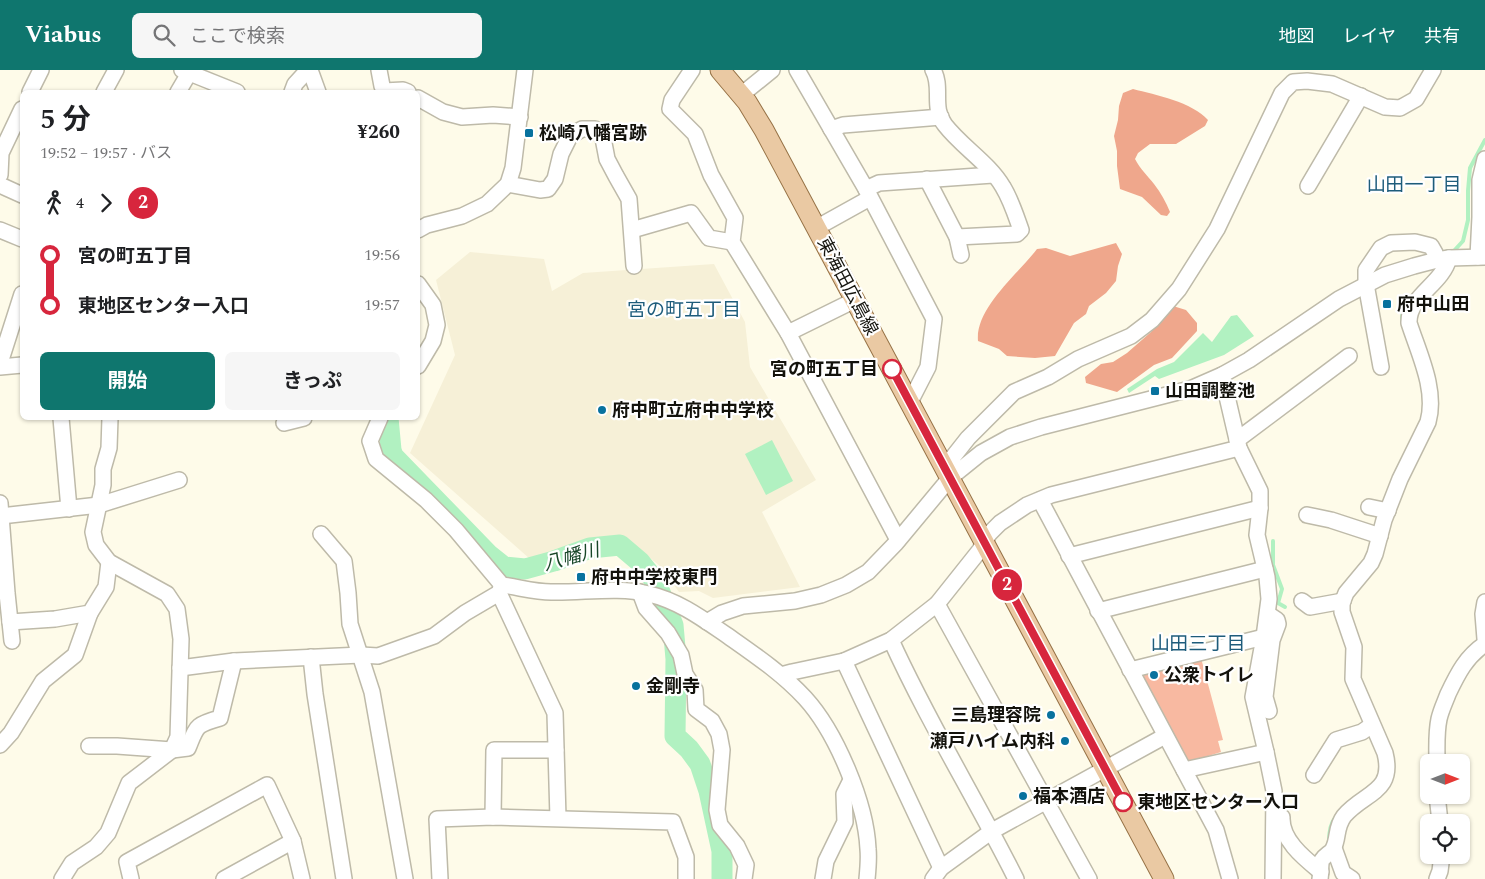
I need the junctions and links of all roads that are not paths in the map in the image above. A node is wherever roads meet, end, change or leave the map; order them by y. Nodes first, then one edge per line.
1 (41, 70) edge
2 (116, 70) edge
3 (309, 70) edge
4 (379, 70) edge
5 (524, 70) edge
6 (692, 70) edge
7 (720, 70) edge
8 (772, 70) edge
9 (797, 70) edge
10 (933, 70) edge
11 (1433, 70) edge
12 (187, 71) edge
13 (1293, 76) edge
14 (31, 90) edge
15 (105, 90) edge
16 (179, 90) edge
17 (232, 90) edge
18 (293, 90) edge
19 (317, 90) edge
20 (384, 90) edge
21 (741, 95) junction
22 (1361, 96) junction
23 (420, 99) edge
24 (20, 113) edge
25 (520, 117) junction
26 (941, 117) junction
27 (831, 129) junction
28 (1485, 159) edge
29 (0, 175) edge
30 (993, 175) junction
31 (927, 179) junction
32 (508, 184) junction
33 (0, 185) edge
34 (1308, 186) dead end
35 (868, 193) junction
36 (20, 194) edge
37 (816, 228) junction
38 (420, 229) edge
39 (0, 230) edge
40 (632, 230) junction
41 (957, 237) junction
42 (20, 239) edge
43 (732, 242) junction
44 (961, 255) dead end
45 (1481, 257) edge
46 (1443, 259) junction
47 (634, 266) dead end
48 (1366, 284) junction
49 (420, 287) edge
50 (20, 300) edge
51 (855, 300) junction
52 (788, 333) junction
53 (1349, 356) dead end
54 (420, 363) edge
55 (20, 364) edge
56 (0, 365) edge
57 (1381, 366) dead end
58 (1222, 375) junction
59 (910, 402) junction
60 (61, 420) edge
61 (110, 420) edge
62 (296, 420) edge
63 (379, 420) edge
64 (284, 423) dead end
65 (1238, 444) junction
66 (950, 478) junction
67 (179, 480) dead end
68 (1040, 500) junction
69 (99, 505) junction
70 (1260, 508) junction
71 (69, 509) junction
72 (0, 510) edge
73 (1307, 515) dead end
74 (321, 534) dead end
75 (1376, 535) junction
76 (898, 540) junction
77 (984, 542) junction
78 (1069, 556) junction
79 (109, 562) junction
80 (1264, 569) junction
81 (501, 589) junction
82 (640, 592) junction
83 (3, 594) edge
84 (1302, 601) dead end
85 (1338, 602) junction
86 (1485, 602) edge
87 (937, 604) junction
88 (1098, 611) junction
89 (90, 613) junction
90 (1268, 614) junction
91 (10, 622) junction
92 (707, 622) junction
93 (1264, 637) junction
94 (1485, 639) edge
95 (891, 640) junction
96 (12, 641) dead end
97 (1485, 644) edge
98 (361, 655) junction
99 (311, 657) junction
100 (234, 661) junction
101 (844, 661) junction
102 (180, 668) junction
103 (1130, 670) junction
104 (782, 675) junction
105 (1269, 710) dead end
106 (1368, 727) junction
107 (1165, 736) junction
108 (0, 745) edge
109 (89, 746) dead end
110 (172, 750) junction
111 (556, 750) junction
112 (1266, 752) junction
113 (1437, 754) edge
114 (1105, 769) junction
115 (1184, 770) junction
116 (1314, 774) dead end
117 (851, 780) junction
118 (1047, 802) junction
119 (493, 817) junction
120 (1282, 817) dead end
121 (558, 818) junction
122 (992, 831) junction
123 (293, 841) junction
124 (1326, 862) edge
125 (1441, 864) edge
126 (937, 874) edge
127 (62, 879) edge
128 (131, 879) edge
129 (224, 879) edge
130 (302, 879) edge
131 (344, 879) edge
132 (405, 879) edge
133 (440, 879) edge
134 (686, 879) edge
135 (744, 879) edge
136 (823, 879) edge
137 (867, 879) edge
138 (1016, 879) edge
139 (1089, 879) edge
140 (1164, 879) edge
141 (1230, 879) edge
142 (1273, 879) edge
143 (1352, 879) edge
144 (1437, 879) edge

1 - 14 street
2 - 15 street
3 - 18 street
3 - 19 street
4 - 20 street
5 - 25 street
6 - 43 street
7 - 21 main road, 東海田広島線
8 - 21 street
9 - 27 street
10 - 26 street
11 - 22 street
12 - 16 street
12 - 17 street
13 - 22 street
13 - 66 street
21 - 37 main road, 東海田広島線
22 - 34 street
23 - 25 street
24 - 29 street
25 - 32 street
26 - 27 street
26 - 30 street
27 - 35 street
28 - 45 street
30 - 31 street
30 - 41 street
31 - 35 street
31 - 41 street
32 - 38 street
32 - 40 street
33 - 36 street
35 - 37 street
35 - 59 street
37 - 51 main road, 東海田広島線
39 - 42 street
40 - 43 street
40 - 47 street
41 - 44 street
43 - 52 street
45 - 46 street
46 - 48 street
46 - 48 street
46 - 75 street
48 - 57 street
48 - 58 street
49 - 54 street
50 - 56 street
51 - 52 street
51 - 59 main road, 東海田広島線
52 - 76 street
53 - 65 street
55 - 56 street
58 - 65 street
58 - 66 street
59 - 66 main road, 東海田広島線
60 - 71 street
61 - 69 street
62 - 64 street
63 - 81 street
65 - 68 street
65 - 70 street
66 - 76 street
66 - 77 main road, 東海田広島線
67 - 69 street
68 - 77 street
68 - 78 street
69 - 71 street
69 - 79 street
70 - 78 street
70 - 80 street
71 - 72 street
72 - 83 street
73 - 75 street
74 - 98 street
75 - 85 street
76 - 92 street
77 - 87 street
77 - 114 main road, 東海田広島線
78 - 88 street
79 - 89 street
79 - 102 street
80 - 88 street
80 - 90 street
81 - 82 street
81 - 98 street
81 - 111 street
82 - 92 street
82 - 135 street
83 - 91 street
84 - 85 street
85 - 106 street
86 - 94 street
87 - 95 street
87 - 118 street
88 - 103 street
89 - 91 street
89 - 108 street
90 - 93 street
90 - 105 street
91 - 96 street
92 - 104 street
93 - 103 street
93 - 112 street
95 - 101 street
95 - 122 street
97 - 113 street
98 - 99 street
98 - 132 street
99 - 100 street
99 - 131 street
100 - 102 street
100 - 110 street
101 - 104 street
101 - 126 street
102 - 110 street
103 - 107 street
104 - 117 street
106 - 116 street
106 - 124 street
107 - 114 street
107 - 115 street
109 - 110 street
110 - 127 street
111 - 119 street
111 - 121 street
112 - 115 street
112 - 142 street
114 - 118 street
114 - 140 main road, 東海田広島線
115 - 141 street
117 - 136 street
117 - 137 street
118 - 122 street
118 - 139 street
119 - 121 street
119 - 133 street
120 - 124 street
121 - 134 street
122 - 126 street
122 - 138 street
123 - 128 street
123 - 129 street
123 - 130 street
124 - 143 street
125 - 144 street

